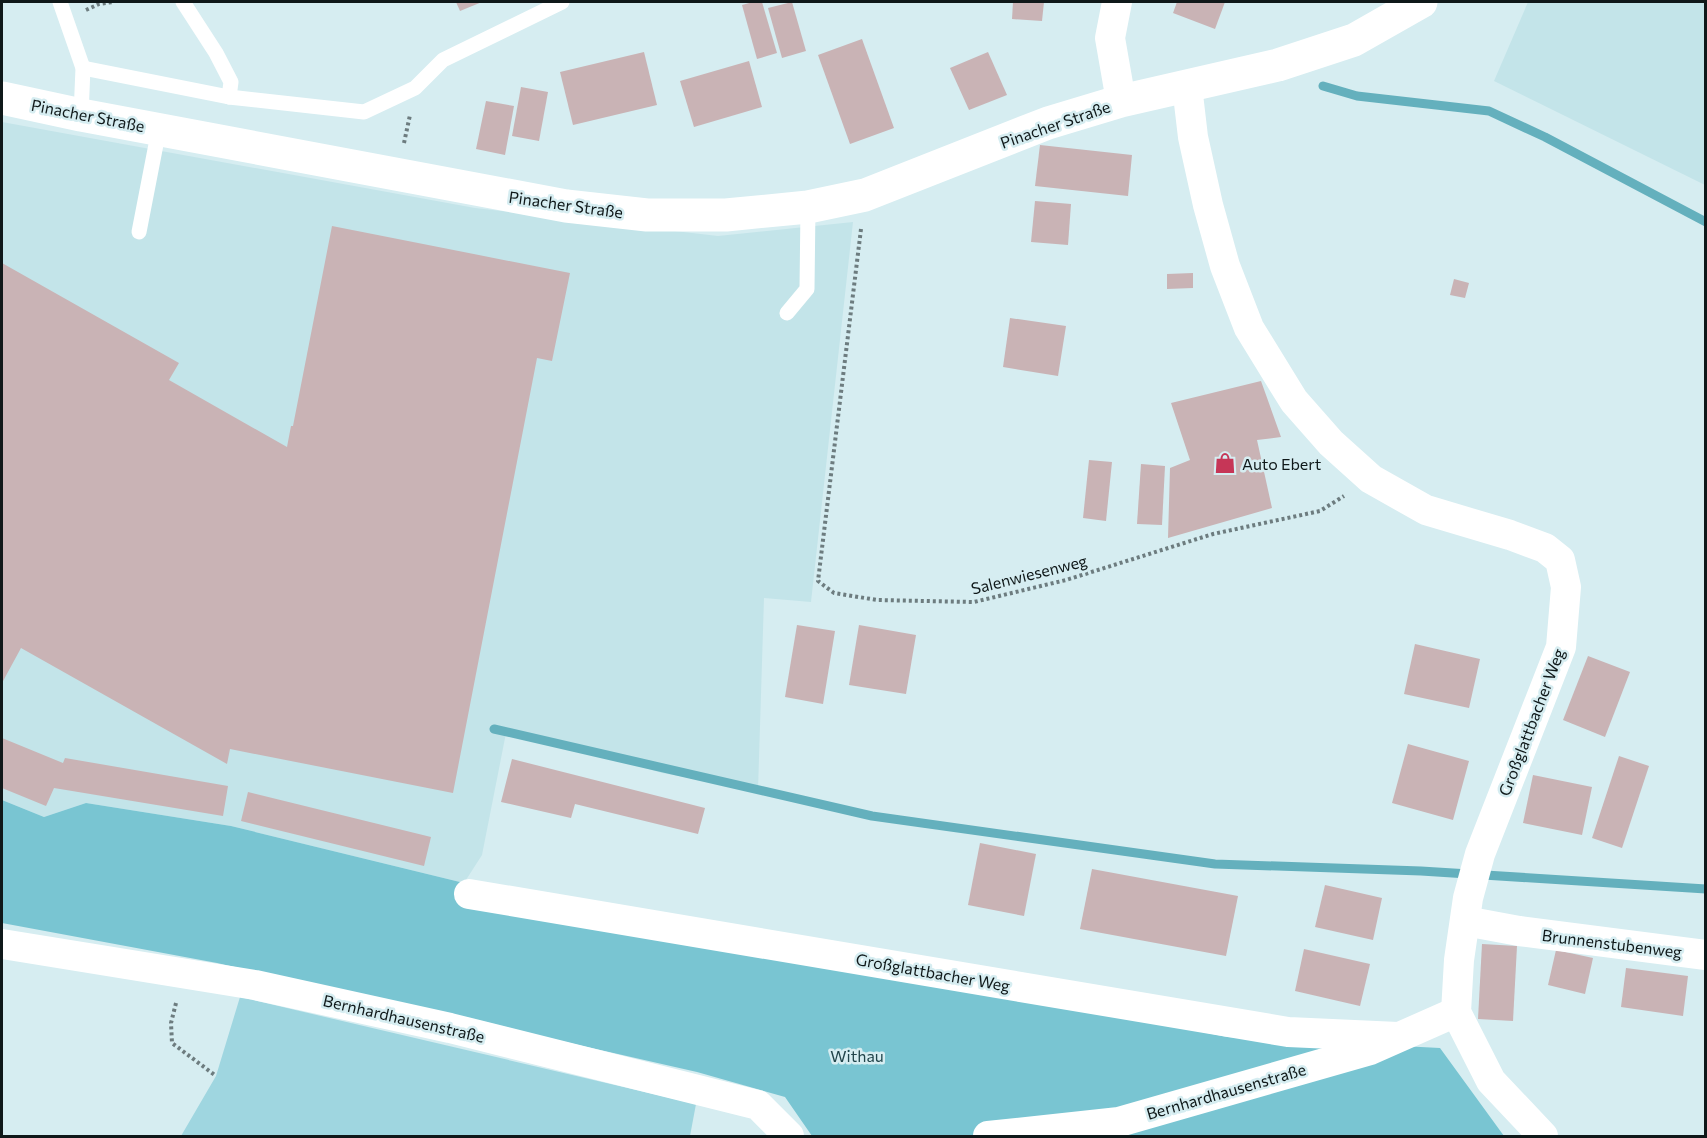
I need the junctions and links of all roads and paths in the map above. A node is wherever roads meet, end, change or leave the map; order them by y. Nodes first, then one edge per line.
1 (60, 2) edge
2 (183, 2) edge
3 (562, 2) edge
4 (1117, 2) edge
5 (1421, 2) edge
6 (83, 68) junction
7 (1187, 86) junction
8 (415, 88) junction
9 (229, 97) junction
10 (2, 98) edge
11 (1121, 101) junction
12 (81, 115) junction
13 (159, 129) junction
14 (398, 175) junction
15 (865, 195) junction
16 (808, 207) junction
17 (139, 232) dead end
18 (787, 313) dead end
19 (1371, 479) junction
20 (469, 894) dead end
21 (1466, 909) junction
22 (2, 944) edge
23 (1706, 956) edge
24 (1456, 1012) junction
25 (171, 1023) dead end
26 (1398, 1037) junction
27 (216, 1076) dead end
28 (789, 1137) edge
29 (988, 1137) edge
30 (1543, 1137) edge

1 - 6 lane
2 - 9 lane
3 - 8 lane
4 - 11 street, Pinacher Straße
5 - 7 street, Pinacher Straße
6 - 9 lane
6 - 12 lane
7 - 11 street, Pinacher Straße
7 - 19 street, Großglattbacher Weg
8 - 9 lane
8 - 14 path
10 - 12 street, Pinacher Straße
11 - 15 street, Pinacher Straße
12 - 13 street, Pinacher Straße
13 - 14 street, Pinacher Straße
13 - 17 lane
14 - 16 street, Pinacher Straße
15 - 16 street, Pinacher Straße
15 - 19 path, Salenwiesenweg
16 - 18 lane
19 - 21 street, Großglattbacher Weg
20 - 26 street, Großglattbacher Weg
21 - 23 street, Brunnenstubenweg
21 - 24 street, Großglattbacher Weg
22 - 28 street, Bernhardhausenstraße
24 - 26 street, Bernhardhausenstraße
24 - 30 street
25 - 27 path
26 - 29 street, Bernhardhausenstraße

